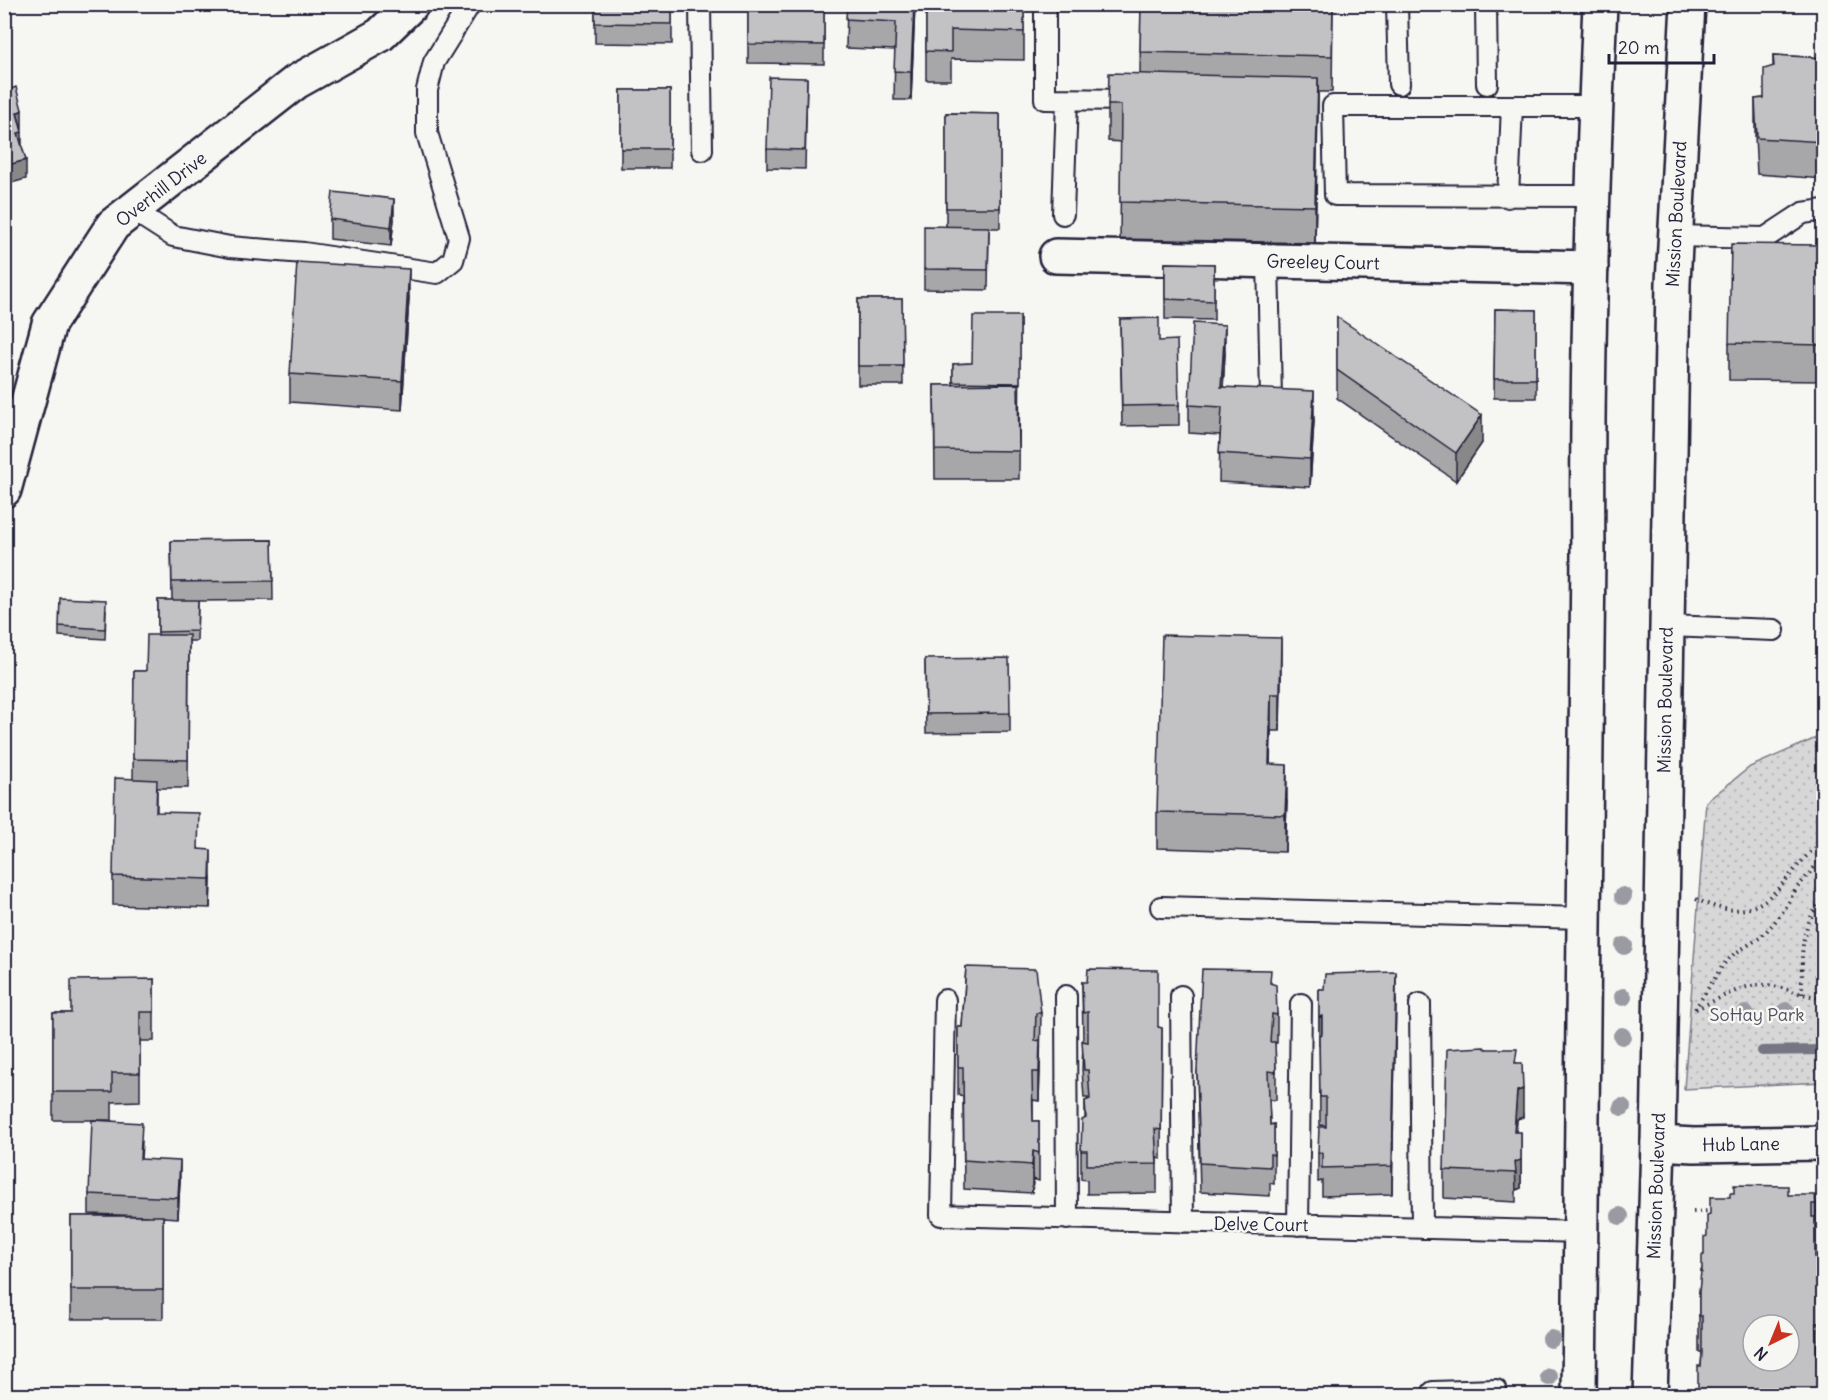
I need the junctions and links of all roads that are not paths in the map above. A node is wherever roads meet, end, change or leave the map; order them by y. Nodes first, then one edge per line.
1 (412, 4) edge
2 (470, 4) edge
3 (700, 4) edge
4 (1045, 4) edge
5 (1397, 4) edge
6 (1486, 4) edge
7 (1600, 4) edge
8 (1688, 4) edge
9 (1399, 84) dead end
10 (1487, 84) dead end
11 (1067, 100) junction
12 (1150, 100) edge
13 (1596, 105) junction
14 (1512, 106) junction
15 (702, 150) dead end
16 (1592, 196) junction
17 (1508, 197) junction
18 (140, 205) junction
19 (1824, 210) edge
20 (1063, 214) dead end
21 (1675, 236) junction
22 (1056, 256) dead end
23 (1268, 261) junction
24 (1591, 268) junction
25 (1271, 398) edge
26 (4, 490) edge
27 (1666, 626) junction
28 (1774, 630) dead end
29 (1161, 907) dead end
30 (1584, 918) junction
31 (1066, 996) dead end
32 (1182, 996) dead end
33 (945, 1000) dead end
34 (1301, 1004) dead end
35 (1420, 1004) dead end
36 (1658, 1143) junction
37 (1824, 1143) edge
38 (1067, 1219) junction
39 (1183, 1222) junction
40 (1298, 1225) junction
41 (1422, 1228) junction
42 (1582, 1232) junction
43 (1433, 1395) edge
44 (1496, 1395) edge
45 (1580, 1395) edge
46 (1650, 1395) edge

1 - 18 main road, Overhill Drive
2 - 18 lane
3 - 15 lane
4 - 11 lane
5 - 9 lane
6 - 10 lane
7 - 13 main road
8 - 21 main road, Mission Boulevard
11 - 12 lane
11 - 20 lane
13 - 14 lane
13 - 16 main road
14 - 17 lane
14 - 17 lane
16 - 17 lane
16 - 24 main road
18 - 26 main road, Overhill Drive
19 - 21 lane
21 - 27 main road, Mission Boulevard
22 - 23 main road, Greeley Court
23 - 24 main road, Greeley Court
23 - 25 lane
24 - 30 main road
27 - 28 lane
27 - 36 main road, Mission Boulevard
29 - 30 lane
30 - 42 main road
31 - 38 lane
32 - 39 lane
33 - 38 lane, Delve Court
34 - 40 lane
35 - 41 lane
36 - 37 main road, Hub Lane
36 - 46 main road, Mission Boulevard
38 - 39 lane, Delve Court
39 - 40 lane, Delve Court
40 - 41 lane, Delve Court
41 - 42 lane, Delve Court
42 - 45 main road
43 - 44 lane

